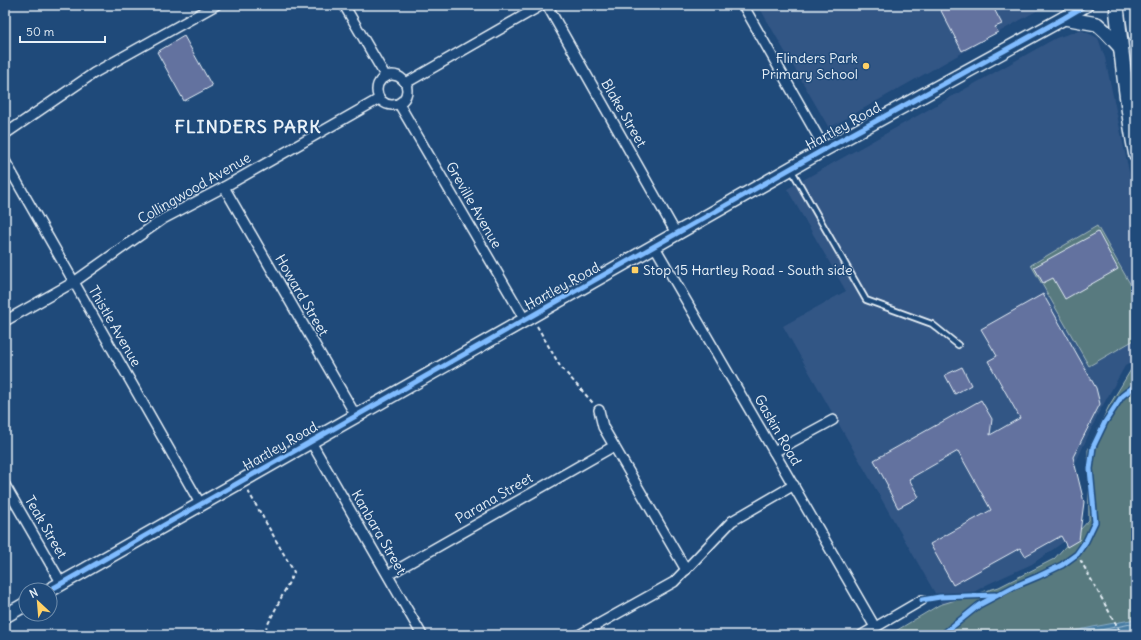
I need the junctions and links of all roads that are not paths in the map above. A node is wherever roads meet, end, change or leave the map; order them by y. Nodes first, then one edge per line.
1 (216, 5) edge
2 (344, 5) edge
3 (542, 5) edge
4 (547, 5) edge
5 (743, 5) edge
6 (1086, 5) edge
7 (1118, 5) edge
8 (1130, 5) edge
9 (1064, 18) junction
10 (1136, 36) edge
11 (1121, 48) junction
12 (386, 77) junction
13 (406, 83) junction
14 (379, 99) junction
15 (399, 104) junction
16 (5, 134) edge
17 (826, 149) junction
18 (1136, 154) edge
19 (5, 161) edge
20 (792, 169) junction
21 (224, 187) junction
22 (677, 235) junction
23 (655, 247) junction
24 (74, 282) junction
25 (528, 318) junction
26 (5, 321) edge
27 (958, 345) dead end
28 (599, 410) road end
29 (356, 416) junction
30 (833, 420) dead end
31 (311, 442) junction
32 (614, 446) junction
33 (774, 452) junction
34 (5, 485) edge
35 (794, 485) junction
36 (201, 505) junction
37 (686, 570) junction
38 (388, 575) junction
39 (62, 584) junction
40 (58, 586) edge
41 (922, 600) dead end
42 (18, 609) edge
43 (5, 616) edge
44 (875, 627) junction
45 (243, 635) edge
46 (253, 635) edge
47 (422, 635) edge
48 (579, 635) edge
49 (862, 635) edge

1 - 16 street
2 - 12 street
3 - 13 street
4 - 22 street, Blake Street
5 - 17 street
6 - 9 street, Hartley Road
7 - 11 main road
8 - 10 main road
9 - 11 street
9 - 17 street, Hartley Road
11 - 18 main road
12 - 13 street
12 - 14 street
13 - 15 street
14 - 15 street
14 - 21 street, Collingwood Avenue
15 - 25 street, Greville Avenue
17 - 20 street, Hartley Road
19 - 24 street, Thistle Avenue
20 - 22 street, Hartley Road
20 - 27 lane
21 - 24 street, Collingwood Avenue
21 - 29 street, Howard Street
22 - 23 street, Hartley Road
23 - 25 street, Hartley Road
23 - 33 street, Gaskin Road
24 - 26 street, Collingwood Avenue
24 - 36 street, Thistle Avenue
25 - 29 street, Hartley Road
28 - 32 street
29 - 31 street, Hartley Road
30 - 33 street
31 - 36 street, Hartley Road
31 - 38 street, Kanbara Street
32 - 37 street
32 - 38 street, Parana Street
33 - 35 street, Gaskin Road
34 - 39 street, Teak Street
35 - 37 street
35 - 44 street, Gaskin Road
36 - 39 street, Hartley Road
37 - 48 street
38 - 47 street, Kanbara Street
39 - 40 street, Hartley Road
41 - 44 street
42 - 43 street
44 - 49 street
45 - 46 street

